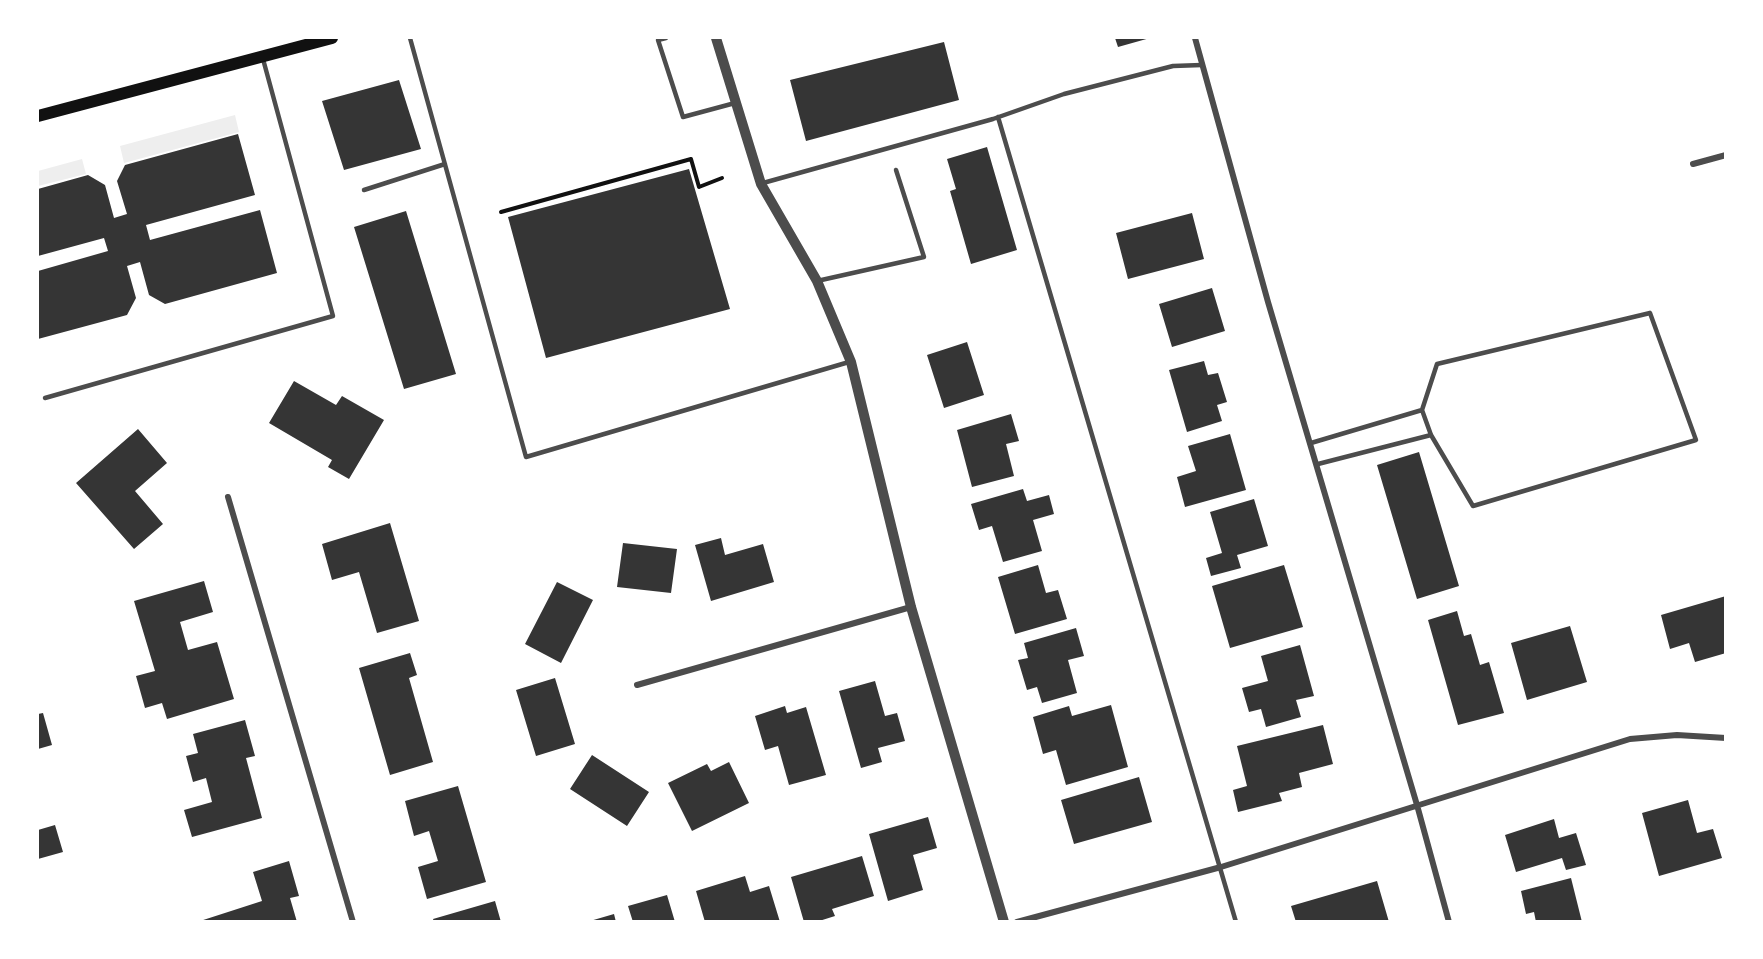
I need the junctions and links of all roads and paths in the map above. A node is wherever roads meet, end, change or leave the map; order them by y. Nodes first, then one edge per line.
1 (332, 38) edge
2 (410, 38) edge
3 (666, 38) edge
4 (716, 38) edge
5 (1195, 38) edge
6 (262, 56) junction
7 (1202, 65) junction
8 (737, 102) junction
9 (38, 116) edge
10 (998, 117) junction
11 (1725, 155) edge
12 (445, 164) junction
13 (1693, 164) dead end
14 (896, 170) dead end
15 (722, 178) dead end
16 (761, 184) junction
17 (364, 190) dead end
18 (501, 212) dead end
19 (817, 281) junction
20 (851, 362) junction
21 (45, 398) dead end
22 (1422, 410) junction
23 (1431, 435) junction
24 (1311, 443) junction
25 (1318, 464) junction
26 (228, 497) dead end
27 (911, 607) junction
28 (637, 685) dead end
29 (1725, 738) edge
30 (1418, 805) junction
31 (1221, 867) junction
32 (353, 921) edge
33 (1004, 921) edge
34 (1017, 921) edge
35 (1236, 921) edge
36 (1449, 921) edge

1 - 6 main road
2 - 12 lane
3 - 8 lane
4 - 8 street
5 - 7 street
6 - 9 main road
6 - 21 lane
7 - 10 lane
7 - 24 street
8 - 16 street
10 - 16 lane
10 - 31 lane
11 - 13 street
12 - 17 lane
12 - 20 lane
14 - 19 lane
15 - 18 path
16 - 19 street
19 - 20 street
20 - 27 street
22 - 23 lane
22 - 23 lane
22 - 24 lane
23 - 25 lane
24 - 25 street
25 - 30 street
26 - 32 street
27 - 28 street
27 - 33 street
29 - 30 street
30 - 31 street
30 - 36 street
31 - 34 street
31 - 35 lane

